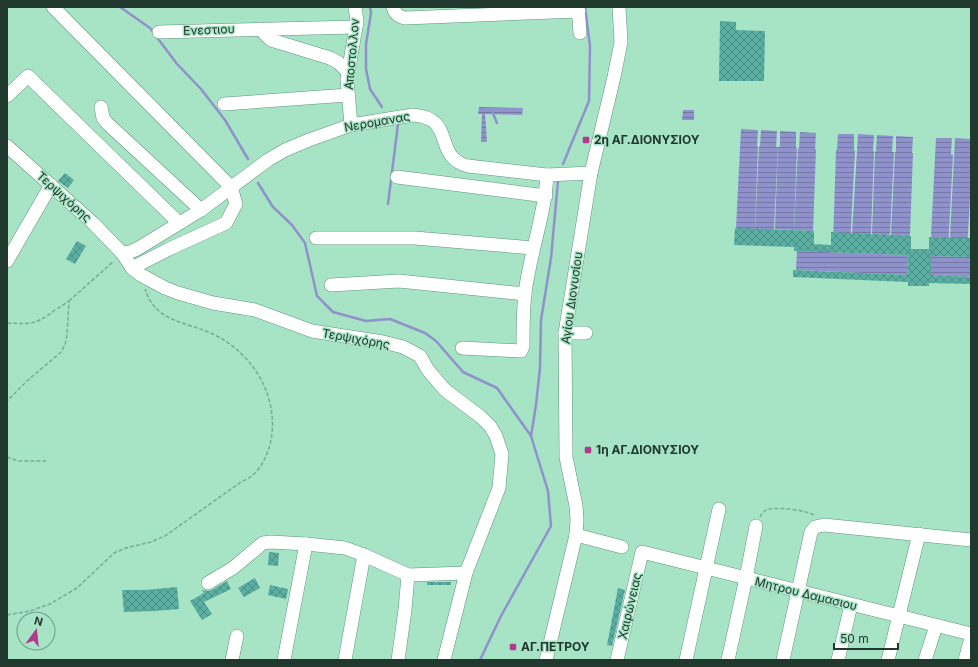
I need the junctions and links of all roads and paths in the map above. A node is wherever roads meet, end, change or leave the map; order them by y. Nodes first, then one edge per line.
1 (53, 7) edge
2 (355, 7) edge
3 (393, 7) edge
4 (618, 7) edge
5 (579, 9) edge
6 (356, 27) junction
7 (260, 29) junction
8 (159, 32) dead end
9 (580, 33) dead end
10 (348, 72) junction
11 (348, 95) junction
12 (7, 96) edge
13 (224, 104) dead end
14 (101, 107) dead end
15 (351, 125) junction
16 (7, 146) edge
17 (591, 173) junction
18 (547, 175) junction
19 (397, 177) dead end
20 (51, 185) junction
21 (231, 187) junction
22 (546, 196) junction
23 (200, 210) junction
24 (179, 223) junction
25 (316, 238) dead end
26 (533, 248) junction
27 (122, 253) junction
28 (7, 261) edge
29 (137, 272) junction
30 (331, 284) dead end
31 (525, 294) junction
32 (69, 300) junction
33 (7, 323) edge
34 (586, 332) dead end
35 (565, 333) junction
36 (462, 348) dead end
37 (7, 401) edge
38 (7, 457) edge
39 (46, 461) dead end
40 (719, 509) dead end
41 (819, 525) junction
42 (756, 526) joint
43 (919, 534) junction
44 (576, 535) junction
45 (971, 540) edge
46 (306, 544) junction
47 (622, 547) dead end
48 (642, 552) joint
49 (364, 555) junction
50 (706, 568) junction
51 (466, 573) junction
52 (408, 575) junction
53 (746, 578) junction
54 (208, 583) dead end
55 (799, 592) junction
56 (851, 605) junction
57 (7, 615) edge
58 (898, 616) junction
59 (936, 626) junction
60 (971, 634) edge
61 (237, 636) dead end
62 (971, 638) edge
63 (232, 660) edge
64 (284, 660) edge
65 (346, 660) edge
66 (398, 660) edge
67 (444, 660) edge
68 (546, 660) edge
69 (617, 660) edge
70 (686, 660) edge
71 (728, 660) edge
72 (783, 660) edge
73 (838, 660) edge
74 (888, 660) edge
75 (924, 660) edge
76 (965, 660) edge

1 - 21 street
2 - 6 street, Αποστολλον
3 - 5 street
4 - 17 street, Αγίου Διονυσίου
5 - 9 street
6 - 7 street, Ενεστιου
6 - 10 street, Αποστολλον
7 - 8 street, Ενεστιου
7 - 10 street
10 - 11 street, Αποστολλον
11 - 13 street
11 - 15 street, Αποστολλον
12 - 24 street
14 - 23 street
15 - 18 street, Νερομανας
15 - 21 street, Νερομανας
16 - 20 street, Τερψιχόρης
17 - 18 street, Νερομανας
17 - 35 street, Αγίου Διονυσίου
18 - 22 street
19 - 22 street
20 - 27 street, Τερψιχόρης
20 - 28 street
21 - 23 street, Νερομανας
21 - 29 street
22 - 26 street
23 - 24 street, Νερομανας
24 - 27 street, Νερομανας
25 - 26 street
26 - 31 street
27 - 29 street, Τερψιχόρης
27 - 32 path
29 - 51 street, Τερψιχόρης
29 - 57 path
30 - 31 street
31 - 36 street
32 - 33 path
32 - 37 path
34 - 35 street
35 - 44 street, Αγίου Διονυσίου
38 - 39 path
40 - 50 street
41 - 42 path
41 - 43 street
41 - 55 street
42 - 53 street
43 - 45 street
43 - 58 street
44 - 47 street
44 - 68 street, Αγίου Διονυσίου
46 - 49 street
46 - 54 street
46 - 64 street
48 - 50 street, Μητρου Δαμασιου
48 - 69 street, Χαιρώνειας
49 - 52 street
49 - 65 street
50 - 53 street, Μητρου Δαμασιου
50 - 70 street
51 - 52 street
51 - 67 street, Τερψιχόρης
52 - 66 street
53 - 55 street, Μητρου Δαμασιου
53 - 71 street
55 - 56 street, Μητρου Δαμασιου
55 - 72 street
56 - 58 street, Μητρου Δαμασιου
56 - 73 street
58 - 59 street, Μητρου Δαμασιου
58 - 74 street
59 - 60 street, Μητρου Δαμασιου
59 - 75 street
61 - 63 street
62 - 76 street

